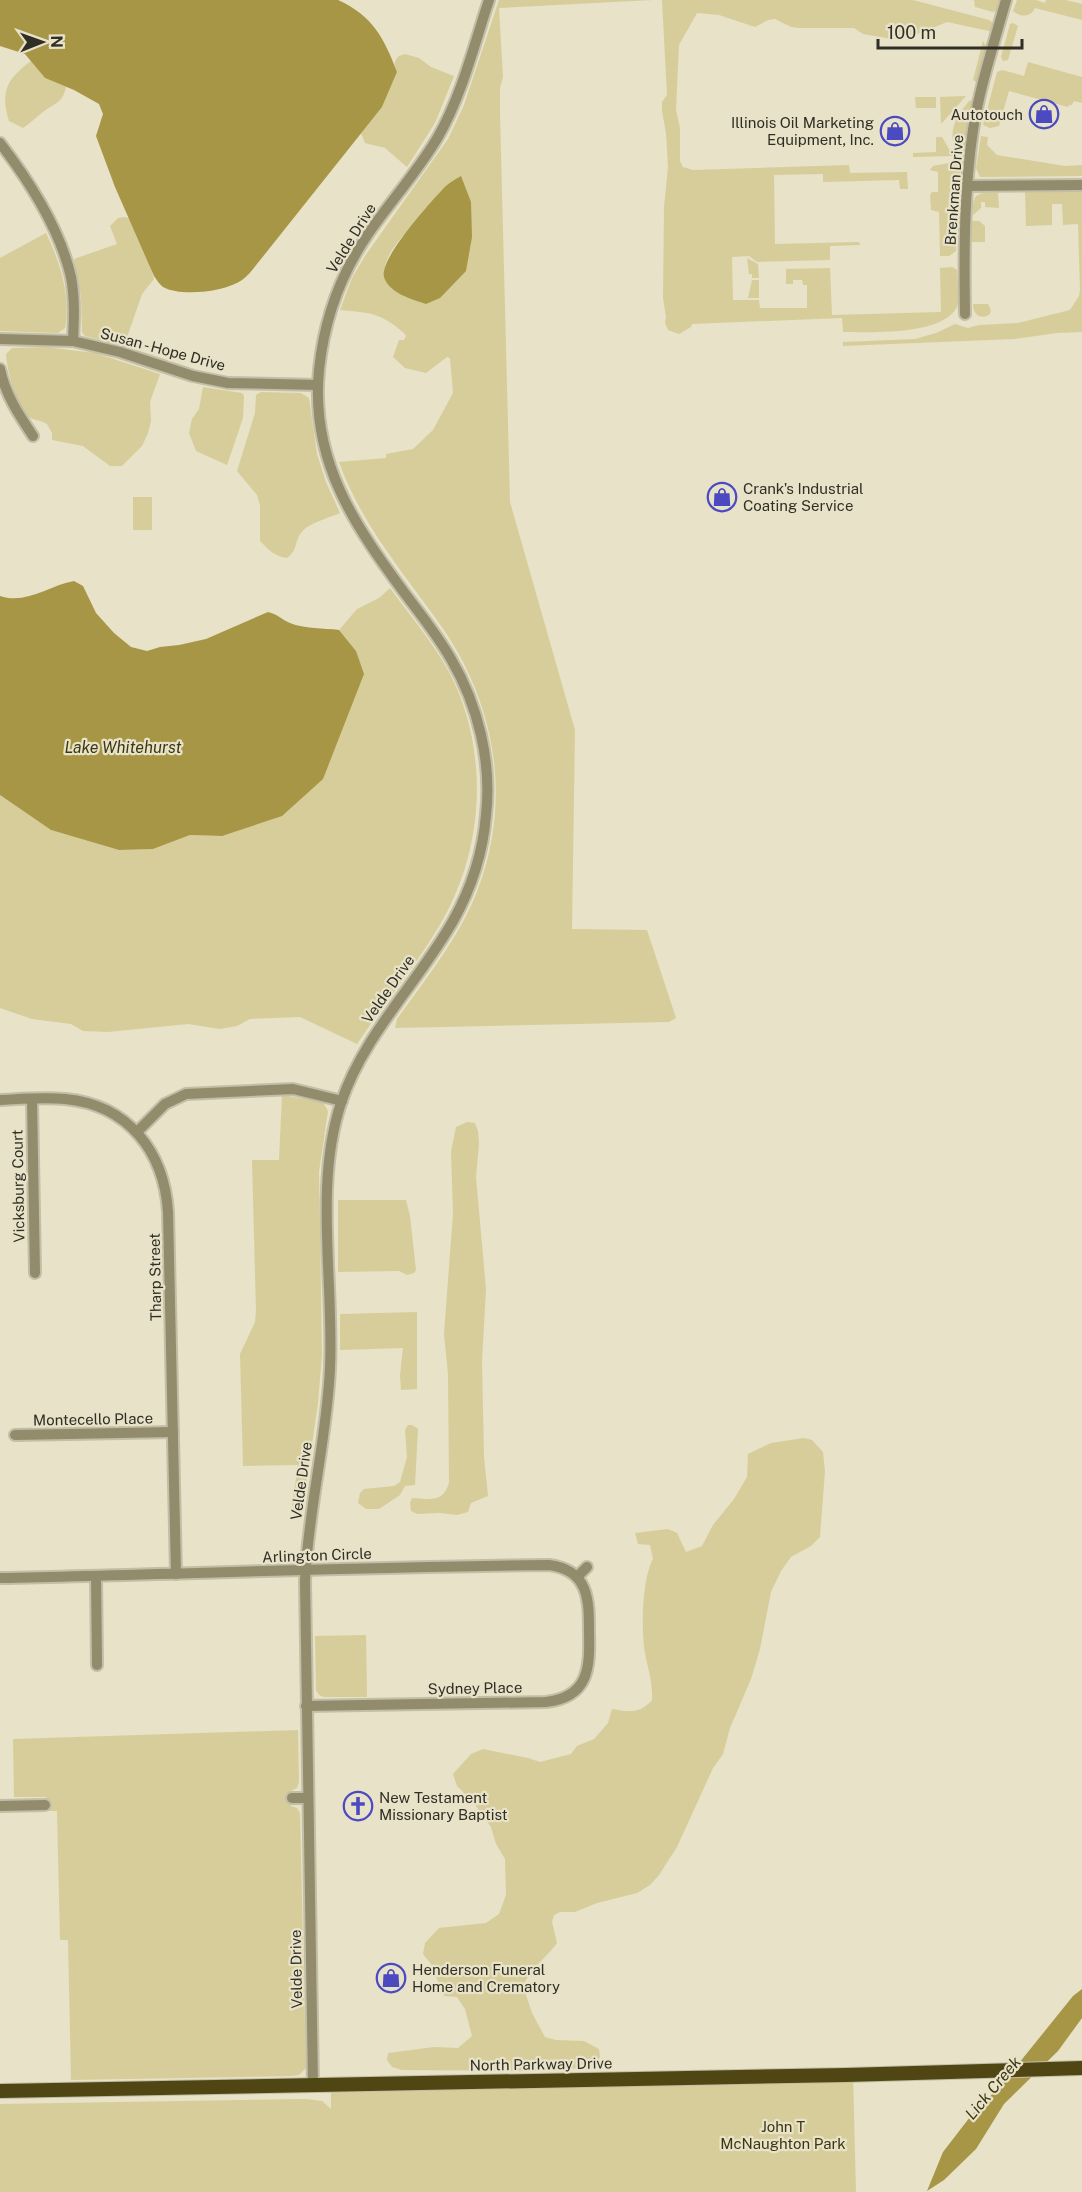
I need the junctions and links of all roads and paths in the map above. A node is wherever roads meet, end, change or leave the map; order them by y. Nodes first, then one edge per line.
1 (489, 0) edge
2 (1006, 0) edge
3 (0, 143) edge
4 (1082, 185) edge
5 (966, 186) junction
6 (965, 314) dead end
7 (0, 339) edge
8 (73, 341) junction
9 (0, 369) edge
10 (318, 385) junction
11 (33, 436) dead end
12 (32, 1099) junction
13 (0, 1100) edge
14 (342, 1101) junction
15 (137, 1132) junction
16 (35, 1273) dead end
17 (173, 1432) junction
18 (15, 1436) dead end
19 (586, 1567) dead end
20 (305, 1571) junction
21 (176, 1574) junction
22 (96, 1576) junction
23 (576, 1577) junction
24 (0, 1578) edge
25 (98, 1665) dead end
26 (306, 1706) junction
27 (308, 1797) junction
28 (292, 1798) dead end
29 (45, 1805) dead end
30 (0, 1806) edge
31 (1077, 2068) edge
32 (313, 2085) junction
33 (0, 2091) edge

1 - 10 street, Velde Drive
2 - 5 street, Brenkman Drive
3 - 8 street
4 - 5 street
5 - 6 street, Brenkman Drive
7 - 8 street, Susan - Hope Drive
8 - 10 street, Susan - Hope Drive
9 - 11 street
10 - 14 street, Velde Drive
12 - 13 street, Tharp Street
12 - 15 street, Tharp Street
12 - 16 street, Vicksburg Court
14 - 15 street
14 - 20 street, Velde Drive
15 - 17 street, Tharp Street
17 - 18 street, Montecello Place
17 - 21 street, Tharp Street
19 - 23 street
20 - 21 street, Arlington Circle
20 - 23 street, Arlington Circle
20 - 26 street, Velde Drive
21 - 22 street, Arlington Circle
22 - 24 street, Arlington Circle
22 - 25 street
23 - 26 street, Sydney Place
26 - 27 street, Velde Drive
27 - 28 street
27 - 32 street, Velde Drive
29 - 30 street
31 - 32 main road, North Parkway Drive
32 - 33 main road, North Parkway Drive

